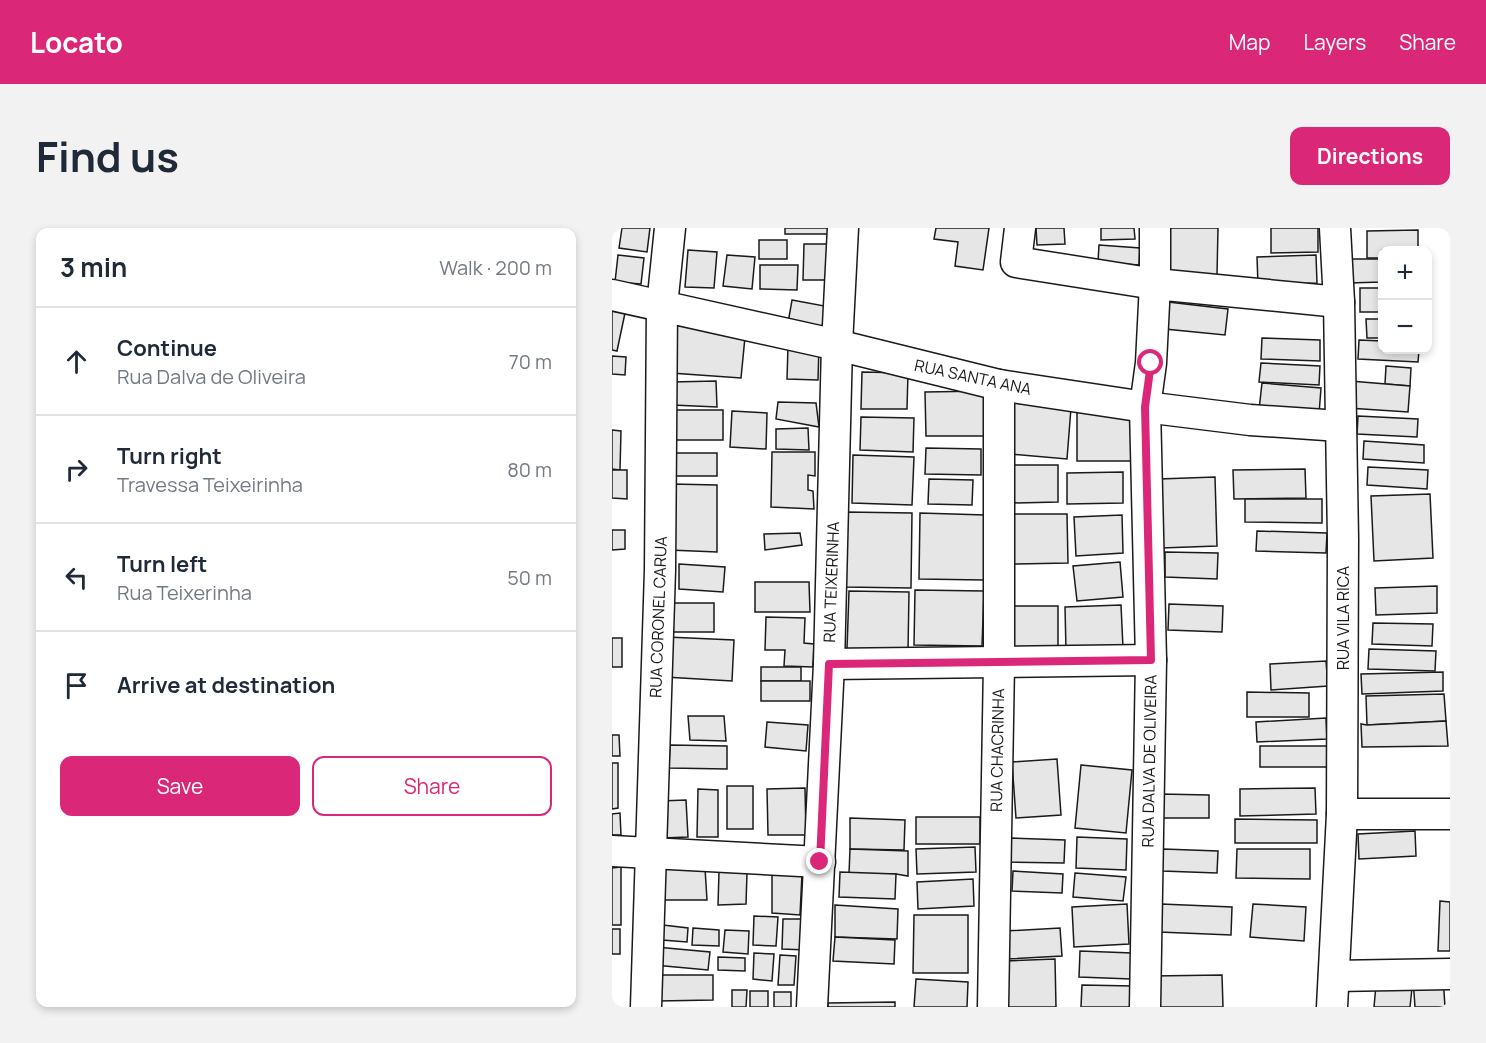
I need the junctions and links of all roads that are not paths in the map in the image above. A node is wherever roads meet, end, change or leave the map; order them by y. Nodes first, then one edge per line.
1 (670, 228) edge
2 (843, 228) edge
3 (1020, 228) edge
4 (1155, 228) edge
5 (1335, 228) edge
6 (1155, 284) junction
7 (612, 295) edge
8 (1339, 302) junction
9 (662, 306) junction
10 (837, 345) junction
11 (999, 385) junction
12 (1145, 407) junction
13 (1340, 426) junction
14 (1151, 660) junction
15 (999, 663) junction
16 (829, 664) junction
17 (1342, 814) junction
18 (1450, 814) edge
19 (612, 851) edge
20 (651, 853) junction
21 (820, 862) junction
22 (1450, 974) edge
23 (1334, 976) junction
24 (646, 1007) edge
25 (812, 1007) edge
26 (993, 1007) edge
27 (1146, 1007) edge
28 (1332, 1007) edge

1 - 9 street, RUA CORONEL CARUA
2 - 10 street, RUA TEIXERINHA
3 - 6 street
4 - 6 street, RUA DALVA DE OLIVEIRA
5 - 8 street, RUA VILA RICA
6 - 8 street
6 - 12 street, RUA DALVA DE OLIVEIRA
7 - 9 street, RUA SANTA ANA
8 - 13 street, RUA VILA RICA
9 - 10 street, RUA SANTA ANA
9 - 20 street, RUA CORONEL CARUA
10 - 11 street, RUA SANTA ANA
10 - 16 street, RUA TEIXERINHA
11 - 12 street, RUA SANTA ANA
11 - 15 street, RUA CHACRINHA
12 - 13 street, RUA SANTA ANA
12 - 14 street, RUA DALVA DE OLIVEIRA
13 - 17 street, RUA VILA RICA
14 - 15 street
14 - 27 street, RUA DALVA DE OLIVEIRA
15 - 16 street
15 - 26 street, RUA CHACRINHA
16 - 21 street, RUA TEIXERINHA
17 - 18 street
17 - 23 street, RUA VILA RICA
19 - 20 street
20 - 21 street
20 - 24 street, RUA CORONEL CARUA
21 - 25 street, RUA TEIXERINHA
22 - 23 street
23 - 28 street, RUA VILA RICA

